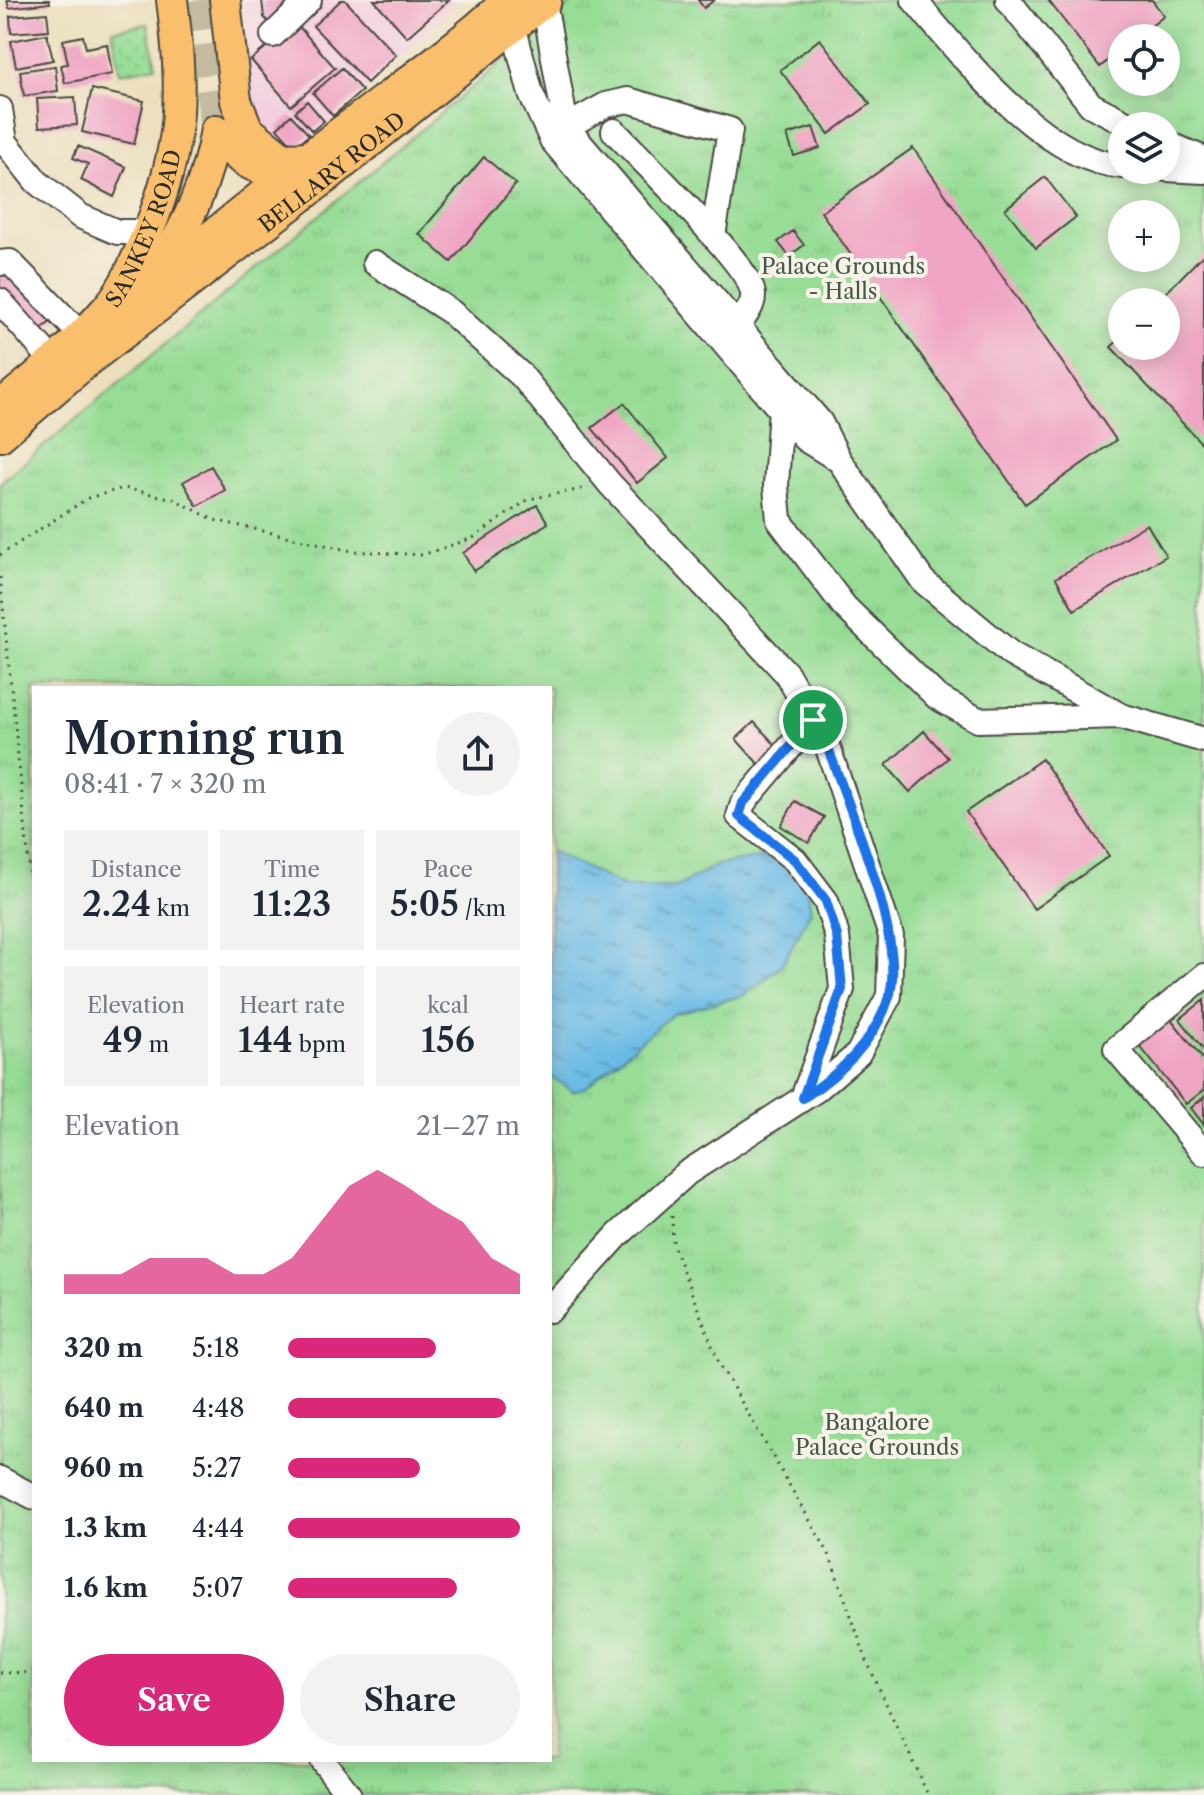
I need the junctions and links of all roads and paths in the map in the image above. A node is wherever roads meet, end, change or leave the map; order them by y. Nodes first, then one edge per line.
1 (172, 0) edge
2 (225, 0) edge
3 (309, 0) edge
4 (914, 0) edge
5 (1008, 0) edge
6 (545, 1) edge
7 (511, 14) edge
8 (273, 35) dead end
9 (0, 109) edge
10 (1108, 114) edge
11 (566, 127) junction
12 (614, 131) dead end
13 (1180, 149) edge
14 (1204, 159) edge
15 (300, 165) junction
16 (1108, 165) edge
17 (1180, 170) edge
18 (1204, 171) edge
19 (682, 203) junction
20 (148, 232) junction
21 (713, 236) junction
22 (648, 238) junction
23 (0, 263) edge
24 (375, 263) dead end
25 (151, 282) junction
26 (0, 301) edge
27 (109, 307) junction
28 (730, 333) junction
29 (94, 345) junction
30 (52, 360) junction
31 (0, 406) edge
32 (781, 407) junction
33 (0, 436) edge
34 (839, 460) junction
35 (610, 484) junction
36 (0, 555) edge
37 (0, 577) edge
38 (1121, 716) junction
39 (813, 720) junction
40 (1204, 740) edge
41 (32, 894) edge
42 (1204, 976) edge
43 (803, 1098) junction
44 (1204, 1153) edge
45 (670, 1188) junction
46 (552, 1308) edge
47 (0, 1479) edge
48 (32, 1496) edge
49 (32, 1672) edge
50 (0, 1673) edge
51 (324, 1762) edge
52 (349, 1795) edge
53 (928, 1795) edge

1 - 20 main road, SANKEY ROAD
2 - 15 main road
3 - 8 street
4 - 16 street
5 - 10 street
6 - 7 main road, BELLARY ROAD
6 - 11 street
7 - 15 main road, BELLARY ROAD
7 - 22 street
7 - 29 main road, BELLARY ROAD
9 - 20 street
11 - 21 street
11 - 22 street
12 - 19 street
13 - 14 street
15 - 25 main road, BELLARY ROAD
15 - 25 main road, SANKEY ROAD
17 - 18 street
19 - 21 street
19 - 22 street
20 - 27 main road, SANKEY ROAD
21 - 28 street
22 - 28 street
23 - 29 street
24 - 35 street
25 - 27 main road, BELLARY ROAD
25 - 29 main road, SANKEY ROAD
26 - 30 street
27 - 29 main road, SANKEY ROAD
28 - 32 street
28 - 34 street
29 - 30 main road, SANKEY ROAD
29 - 33 main road, SANKEY ROAD
30 - 31 main road, SANKEY ROAD
32 - 34 street
32 - 38 street
34 - 38 street
35 - 36 path
35 - 39 street
37 - 41 path
38 - 40 street
39 - 43 street
39 - 43 street
42 - 44 street
43 - 45 street
45 - 46 street
45 - 53 path
47 - 48 street
49 - 50 path
51 - 52 street

